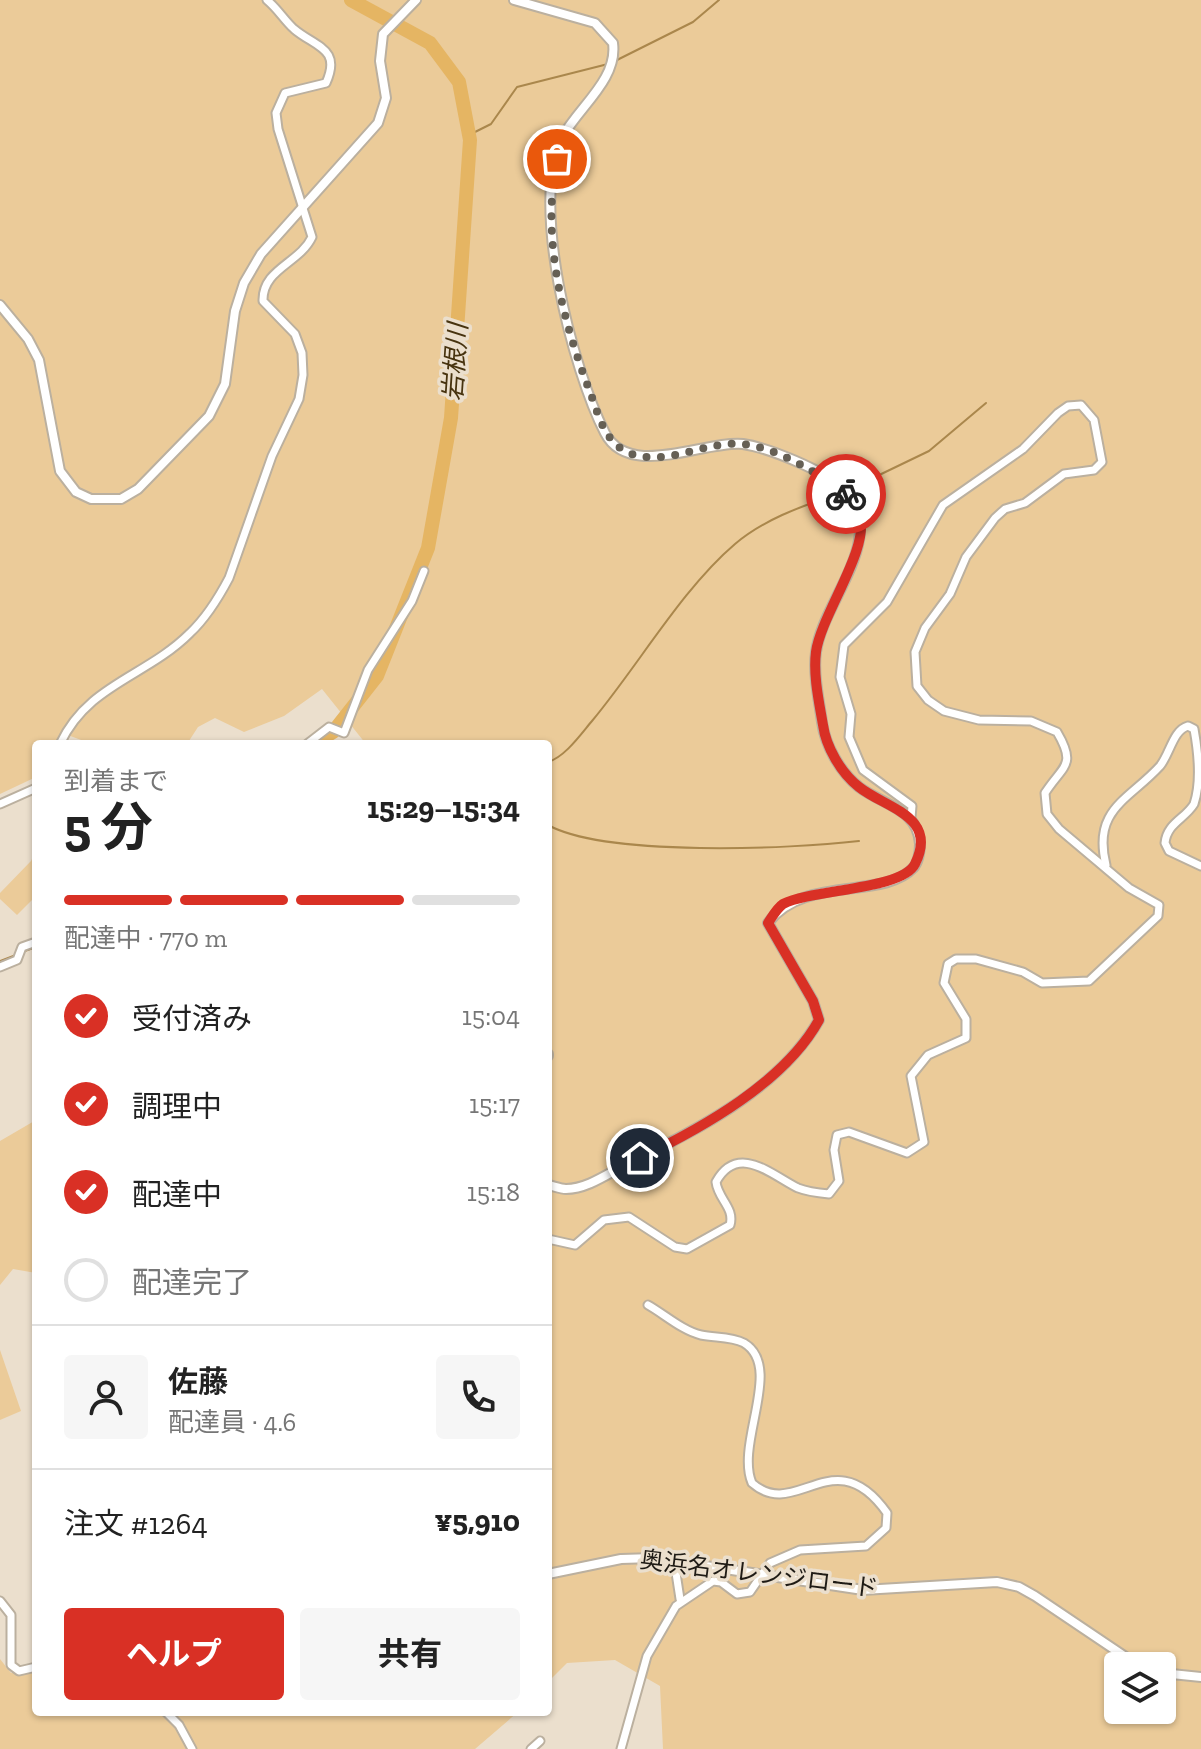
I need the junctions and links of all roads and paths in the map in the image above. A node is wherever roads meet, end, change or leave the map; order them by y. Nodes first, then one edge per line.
1 (267, 0) edge
2 (416, 0) edge
3 (514, 0) edge
4 (303, 208) junction
5 (0, 305) edge
6 (424, 571) dead end
7 (62, 740) edge
8 (312, 740) edge
9 (32, 790) edge
10 (0, 804) edge
11 (911, 818) junction
12 (1201, 866) edge
13 (1107, 867) junction
14 (32, 943) edge
15 (0, 967) edge
16 (552, 1186) edge
17 (552, 1240) edge
18 (648, 1305) dead end
19 (674, 1560) junction
20 (552, 1573) edge
21 (761, 1574) junction
22 (680, 1599) junction
23 (0, 1601) edge
24 (1118, 1652) edge
25 (32, 1668) edge
26 (1176, 1674) edge
27 (1201, 1677) edge
28 (170, 1716) edge
29 (540, 1741) dead end
30 (192, 1749) edge
31 (531, 1749) edge
32 (621, 1749) edge

1 - 4 street
2 - 4 street
3 - 11 street
4 - 5 street
4 - 7 street
6 - 8 street
9 - 10 street
11 - 13 street
11 - 16 street
12 - 13 street
13 - 17 street
14 - 15 street
18 - 21 street
19 - 20 street, 奥浜名オレンジロード
19 - 21 street, 奥浜名オレンジロード
19 - 22 street
21 - 22 street
21 - 24 street, 奥浜名オレンジロード
22 - 32 street
23 - 25 street
26 - 27 street
28 - 30 street
29 - 31 street

